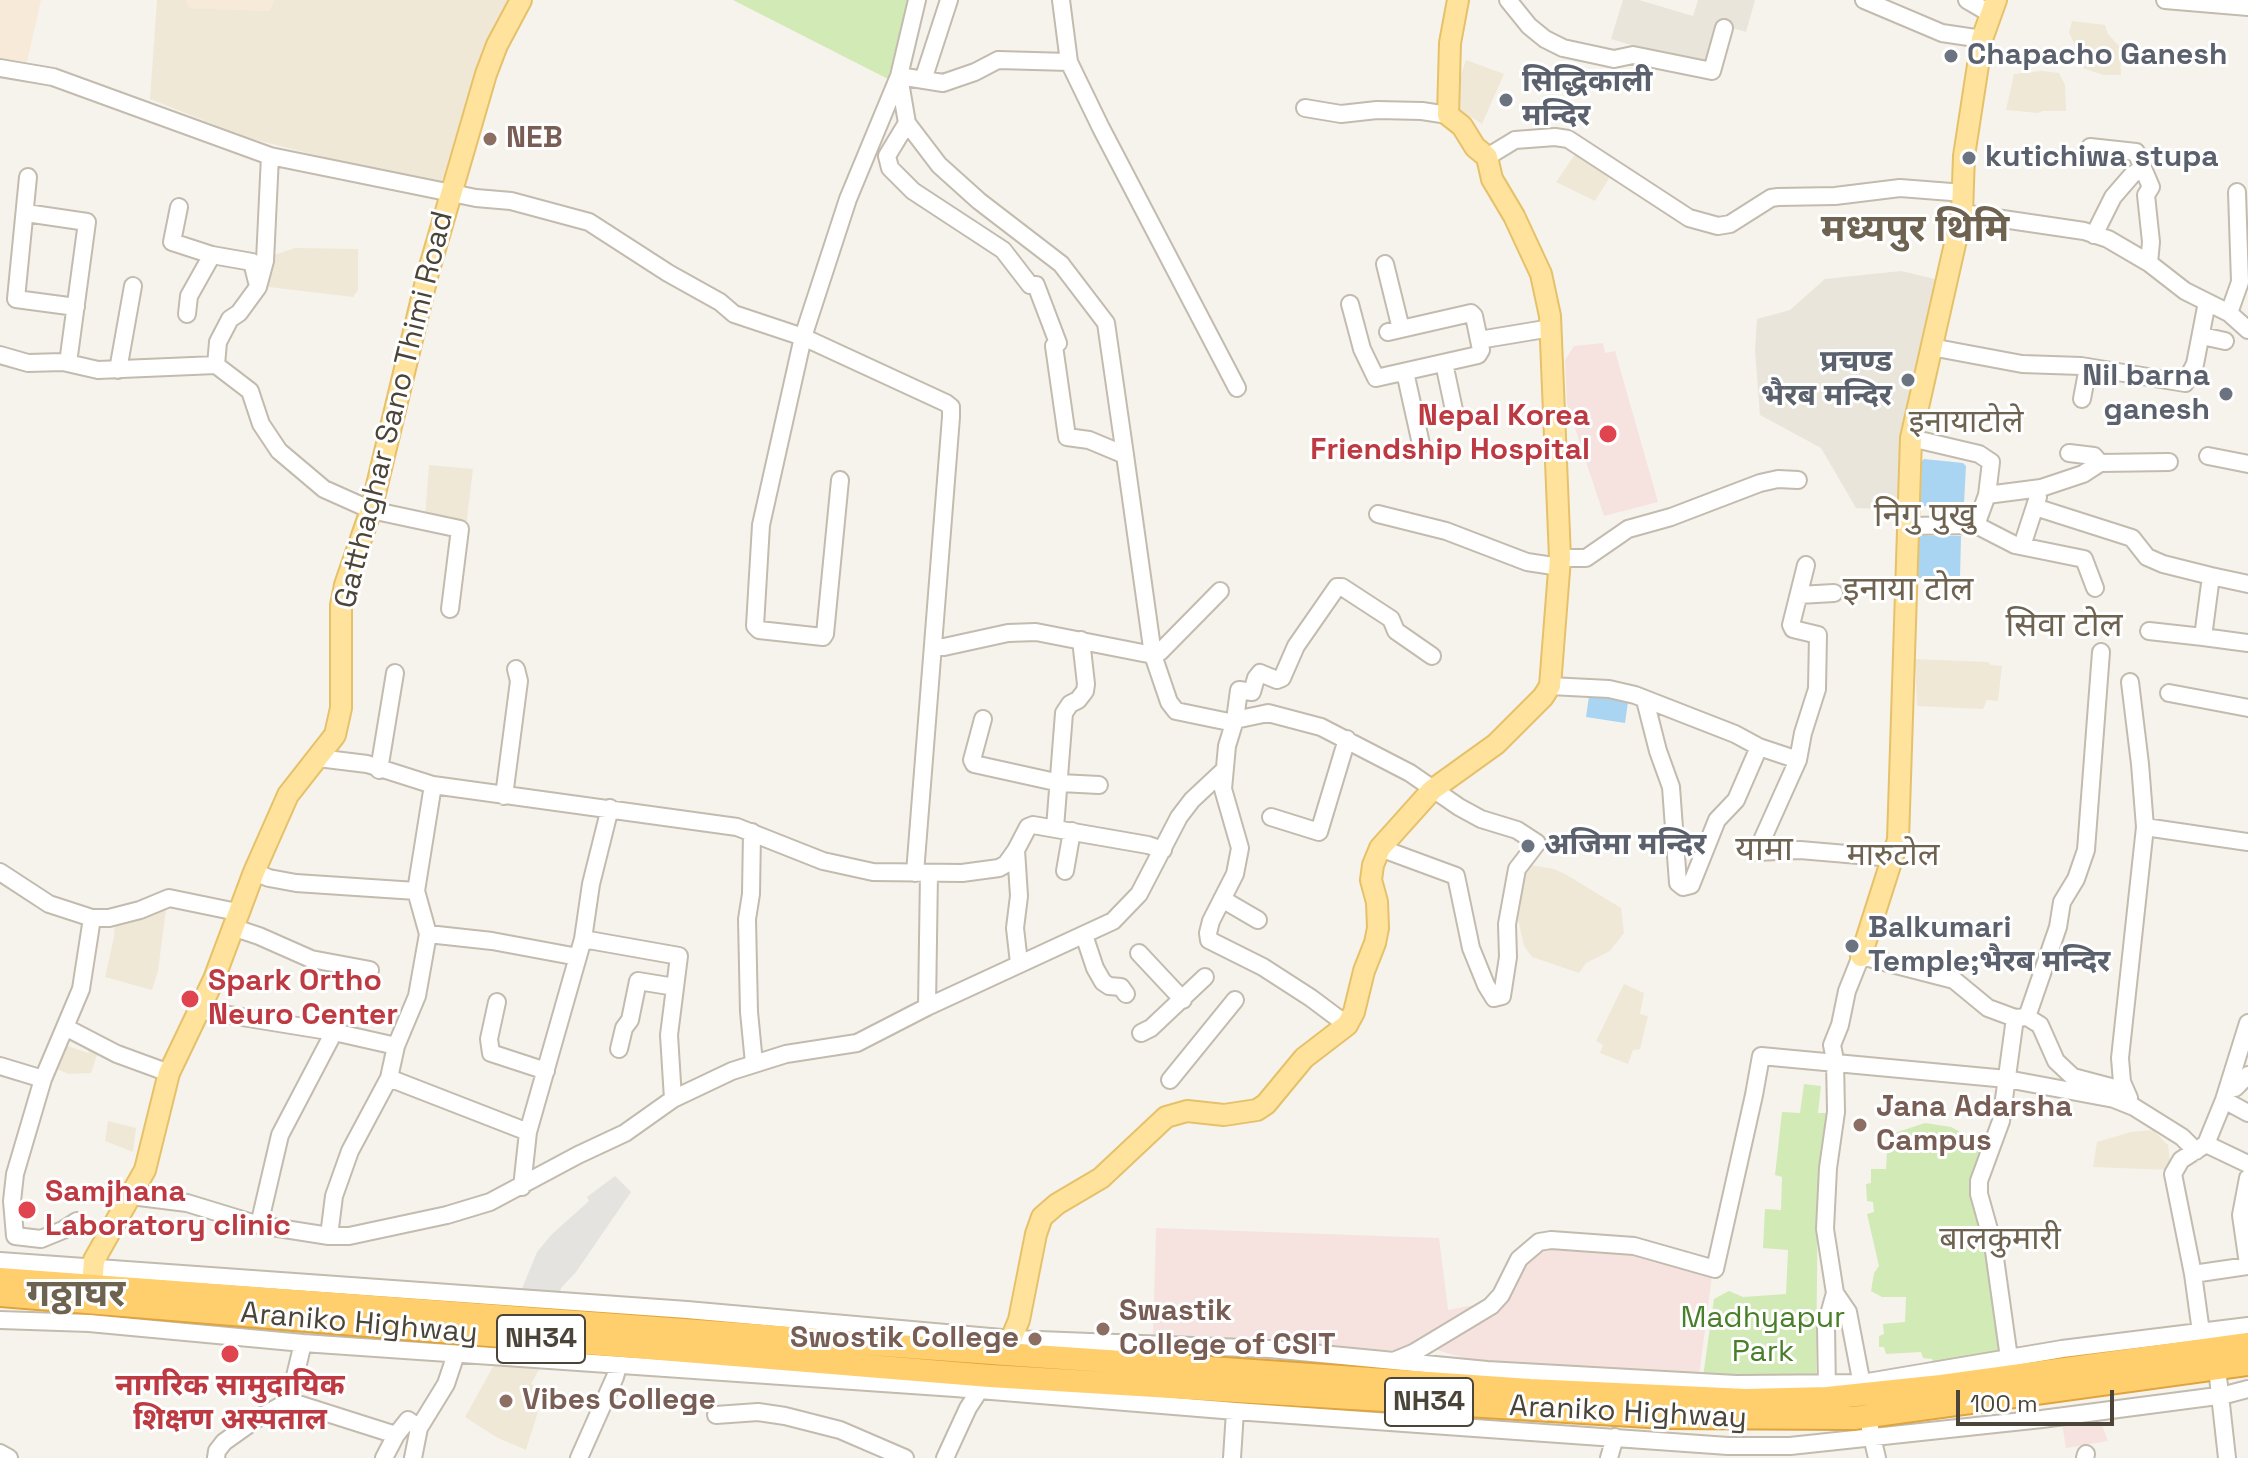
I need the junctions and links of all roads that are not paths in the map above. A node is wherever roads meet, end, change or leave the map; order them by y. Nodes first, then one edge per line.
1 (521, 0) edge
2 (917, 0) edge
3 (949, 0) edge
4 (1061, 0) edge
5 (1458, 0) edge
6 (1508, 0) edge
7 (1864, 0) edge
8 (1967, 0) edge
9 (2165, 0) edge
10 (1994, 7) edge
11 (2248, 7) edge
12 (1724, 28) dead end
13 (1982, 39) junction
14 (1069, 62) junction
15 (0, 68) edge
16 (899, 76) junction
17 (923, 80) junction
18 (1305, 108) dead end
19 (1448, 115) junction
20 (907, 123) junction
21 (2090, 147) dead end
22 (270, 156) junction
23 (1487, 157) junction
24 (2143, 168) junction
25 (28, 177) dead end
26 (451, 192) junction
27 (2237, 192) dead end
28 (1963, 203) junction
29 (179, 207) dead end
30 (26, 213) junction
31 (2094, 235) junction
32 (212, 255) junction
33 (2149, 263) junction
34 (1385, 264) dead end
35 (133, 286) dead end
36 (258, 287) junction
37 (2207, 302) junction
38 (1350, 304) dead end
39 (76, 307) junction
40 (2229, 313) junction
41 (187, 314) dead end
42 (1551, 328) junction
43 (2248, 330) edge
44 (2202, 336) junction
45 (803, 337) junction
46 (1479, 340) junction
47 (2225, 341) dead end
48 (1931, 347) junction
49 (0, 355) edge
50 (68, 363) junction
51 (1444, 363) junction
52 (216, 365) junction
53 (2088, 367) junction
54 (118, 370) junction
55 (1405, 372) junction
56 (1237, 388) dead end
57 (2082, 399) dead end
58 (1454, 410) dead end
59 (1911, 438) junction
60 (1421, 444) dead end
61 (2069, 453) dead end
62 (1125, 455) junction
63 (2208, 456) dead end
64 (2169, 462) dead end
65 (2100, 463) junction
66 (2248, 464) edge
67 (840, 480) dead end
68 (1798, 480) dead end
69 (2041, 488) junction
70 (1987, 495) junction
71 (2035, 507) junction
72 (371, 510) junction
73 (1378, 514) dead end
74 (1976, 525) junction
75 (1907, 526) junction
76 (2022, 546) junction
77 (1560, 563) junction
78 (1806, 565) dead end
79 (2211, 576) junction
80 (2248, 584) edge
81 (2095, 588) dead end
82 (1220, 591) dead end
83 (1834, 593) dead end
84 (1799, 595) junction
85 (450, 609) dead end
86 (2149, 631) dead end
87 (2203, 637) junction
88 (1081, 640) junction
89 (2248, 643) edge
90 (933, 647) junction
91 (2101, 652) dead end
92 (1153, 655) junction
93 (1432, 656) dead end
94 (516, 669) dead end
95 (395, 673) dead end
96 (2130, 682) dead end
97 (1550, 686) junction
98 (2169, 693) dead end
99 (1645, 700) junction
100 (2248, 708) edge
101 (983, 719) dead end
102 (1234, 721) junction
103 (1347, 739) junction
104 (1759, 747) junction
105 (318, 758) junction
106 (1798, 760) junction
107 (379, 770) junction
108 (1223, 771) junction
109 (1060, 783) junction
110 (433, 785) junction
111 (1099, 785) dead end
112 (1432, 790) junction
113 (504, 796) junction
114 (610, 808) junction
115 (1271, 817) dead end
116 (2145, 827) junction
117 (1063, 829) junction
118 (752, 832) junction
119 (2248, 842) edge
120 (1380, 848) junction
121 (1016, 850) junction
122 (1163, 850) junction
123 (1893, 858) junction
124 (1065, 871) dead end
125 (0, 872) edge
126 (254, 872) junction
127 (922, 873) junction
128 (416, 891) junction
129 (1222, 899) junction
130 (92, 918) junction
131 (234, 920) junction
132 (1258, 920) dead end
133 (428, 934) junction
134 (1084, 935) junction
135 (583, 939) junction
136 (1139, 953) dead end
137 (1861, 956) junction
138 (578, 957) junction
139 (1019, 963) junction
140 (370, 970) dead end
141 (1205, 977) dead end
142 (675, 987) junction
143 (1126, 994) dead end
144 (1183, 1000) junction
145 (1235, 1000) dead end
146 (497, 1002) dead end
147 (927, 1007) junction
148 (199, 1010) junction
149 (2021, 1017) junction
150 (2248, 1023) edge
151 (1347, 1025) junction
152 (65, 1027) junction
153 (334, 1032) junction
154 (1141, 1033) dead end
155 (396, 1046) junction
156 (619, 1049) dead end
157 (754, 1063) junction
158 (1835, 1063) junction
159 (0, 1066) edge
160 (546, 1071) junction
161 (169, 1073) junction
162 (2248, 1075) edge
163 (389, 1078) junction
164 (43, 1079) junction
165 (2007, 1079) junction
166 (1170, 1080) dead end
167 (2126, 1091) junction
168 (2226, 1094) junction
169 (673, 1099) junction
170 (2134, 1107) junction
171 (2248, 1113) edge
172 (528, 1132) junction
173 (2201, 1147) junction
174 (2248, 1164) edge
175 (2248, 1178) edge
176 (522, 1187) junction
177 (131, 1196) junction
178 (77, 1221) dead end
179 (259, 1225) junction
180 (329, 1236) junction
181 (0, 1261) edge
182 (2248, 1265) edge
183 (2193, 1274) junction
184 (0, 1279) edge
185 (1835, 1293) junction
186 (91, 1294) junction
187 (0, 1295) edge
188 (0, 1320) edge
189 (2248, 1326) edge
190 (2201, 1332) junction
191 (303, 1343) junction
192 (2248, 1344) edge
193 (1009, 1346) junction
194 (456, 1354) junction
195 (2009, 1358) junction
196 (1395, 1360) junction
197 (2248, 1364) edge
198 (618, 1366) junction
199 (2217, 1368) junction
200 (985, 1383) junction
201 (2248, 1389) edge
202 (1827, 1391) junction
203 (2222, 1395) junction
204 (289, 1401) junction
205 (1867, 1407) junction
206 (1235, 1411) junction
207 (716, 1415) dead end
208 (419, 1428) junction
209 (396, 1435) junction
210 (1615, 1437) junction
211 (1788, 1452) edge
212 (0, 1453) edge
213 (9, 1458) edge
214 (216, 1458) edge
215 (384, 1458) edge
216 (413, 1458) edge
217 (579, 1458) edge
218 (905, 1458) edge
219 (945, 1458) edge
220 (1232, 1458) edge
221 (1609, 1458) edge
222 (1877, 1458) edge
223 (2227, 1458) edge

1 - 26 main road, Gatthaghar Sano Thimi Road
2 - 16 street
3 - 17 street
4 - 14 street
5 - 19 main road
6 - 12 street
7 - 13 street
8 - 10 street
9 - 11 street
10 - 13 main road
13 - 28 main road
14 - 17 street
14 - 56 street
15 - 22 street
16 - 17 street
16 - 20 street
16 - 45 street
18 - 19 street
19 - 23 main road
20 - 62 street
20 - 62 street
21 - 24 street
22 - 26 street
22 - 36 street
23 - 28 street
23 - 42 main road
24 - 31 street
24 - 33 street
25 - 30 street
26 - 45 street
26 - 72 main road, Gatthaghar Sano Thimi Road
27 - 40 street
28 - 31 street
28 - 48 main road
29 - 32 street
30 - 39 street
30 - 39 street
31 - 33 street
32 - 36 street
32 - 41 street
33 - 37 street
34 - 46 street
35 - 54 street
36 - 52 street
37 - 40 street
37 - 44 street
38 - 55 street
39 - 50 street
40 - 43 street
42 - 46 street
42 - 77 main road
44 - 47 street
44 - 53 street
45 - 67 street
45 - 90 street
46 - 51 street
48 - 53 street
48 - 59 main road
49 - 50 street
50 - 54 street
51 - 55 street
51 - 58 street
52 - 54 street
52 - 72 street
53 - 57 street
55 - 60 street
59 - 70 street
59 - 75 main road
61 - 65 street
62 - 92 street
63 - 66 street
64 - 65 street
65 - 69 street
68 - 77 street
69 - 70 street
69 - 71 street
70 - 74 street
71 - 76 street
71 - 79 street
72 - 85 street
72 - 105 main road, Gatthaghar Sano Thimi Road
73 - 77 street
74 - 75 street
74 - 76 street
75 - 123 main road
76 - 81 street
77 - 97 main road
78 - 84 street
79 - 80 street
79 - 87 street
82 - 92 street
83 - 84 street
84 - 106 street
86 - 87 street
87 - 89 street
88 - 90 street
88 - 92 street
88 - 109 street
90 - 127 street
91 - 149 street
92 - 102 street
93 - 102 street
94 - 113 street
95 - 107 street
96 - 116 street
97 - 99 street
97 - 112 main road
98 - 100 street
99 - 104 street
99 - 104 street
101 - 109 street
102 - 103 street
102 - 108 street
103 - 112 street
103 - 115 street
104 - 106 street
105 - 107 street
105 - 126 main road, Gatthaghar Sano Thimi Road
106 - 123 street
107 - 110 street
108 - 122 street
108 - 129 street
109 - 111 street
109 - 117 street
110 - 113 street
110 - 128 street
112 - 120 main road
112 - 120 street
113 - 114 street
114 - 118 street
114 - 135 street
116 - 119 street
116 - 167 street
117 - 121 street
117 - 122 street
117 - 124 street
118 - 127 street
118 - 157 street
120 - 151 main road
121 - 127 street
121 - 139 street
122 - 134 street
123 - 137 main road
125 - 130 street
126 - 128 street
126 - 131 main road, Gatthaghar Sano Thimi Road
127 - 147 street
128 - 133 street
129 - 132 street
129 - 151 street
130 - 131 street
130 - 152 street
131 - 140 street
131 - 148 main road, Gatthaghar Sano Thimi Road
133 - 138 street
133 - 155 street
134 - 139 street
134 - 143 street
135 - 138 street
135 - 142 street
136 - 144 street
137 - 149 street
137 - 158 street
138 - 160 street
139 - 147 street
141 - 144 street
142 - 156 street
142 - 169 street
144 - 154 street
145 - 166 street
146 - 160 street
147 - 157 street
148 - 153 street
148 - 161 main road, Gatthaghar Sano Thimi Road
149 - 165 street
149 - 167 street
150 - 168 street
151 - 193 main road
152 - 161 street
152 - 164 street
153 - 155 street
153 - 179 street
155 - 163 street
157 - 169 street
158 - 165 street
158 - 185 street
158 - 196 street
159 - 164 street
160 - 172 street
161 - 177 main road, Gatthaghar Sano Thimi Road
162 - 168 street
163 - 172 street
163 - 180 street
164 - 178 street
165 - 170 street
165 - 195 street
167 - 170 street
168 - 171 street
168 - 173 street
169 - 176 street
170 - 173 street
172 - 176 street
173 - 174 street
173 - 183 street
175 - 182 street
176 - 180 street
177 - 179 street
177 - 186 main road, Gatthaghar Sano Thimi Road
179 - 180 street
181 - 186 street
182 - 183 street
183 - 190 street
184 - 186 highway, Araniko Highway / NH34
185 - 202 street
185 - 205 street
186 - 187 highway, Araniko Highway / NH34
186 - 188 street
186 - 191 street
186 - 193 highway, Araniko Highway / NH34
186 - 200 highway, Araniko Highway / NH34
189 - 190 street
190 - 195 street
191 - 194 street
191 - 204 street
192 - 205 highway, Araniko Highway / NH34
193 - 196 street
193 - 200 street
193 - 202 highway, Araniko Highway / NH34
194 - 198 street
194 - 208 street
195 - 205 street
196 - 202 street
197 - 199 highway, Araniko Highway / NH34
198 - 200 street
198 - 217 street
199 - 203 street
199 - 205 highway, Araniko Highway / NH34
200 - 205 highway, Araniko Highway / NH34
200 - 206 street
200 - 219 street
201 - 203 street
202 - 205 highway, Araniko Highway / NH34
203 - 205 street
203 - 223 street
204 - 209 street
204 - 214 street
205 - 211 street
205 - 222 street
206 - 210 street
206 - 220 street
207 - 218 street
208 - 209 street
208 - 216 street
209 - 215 street
210 - 211 street
210 - 221 street
212 - 213 street

